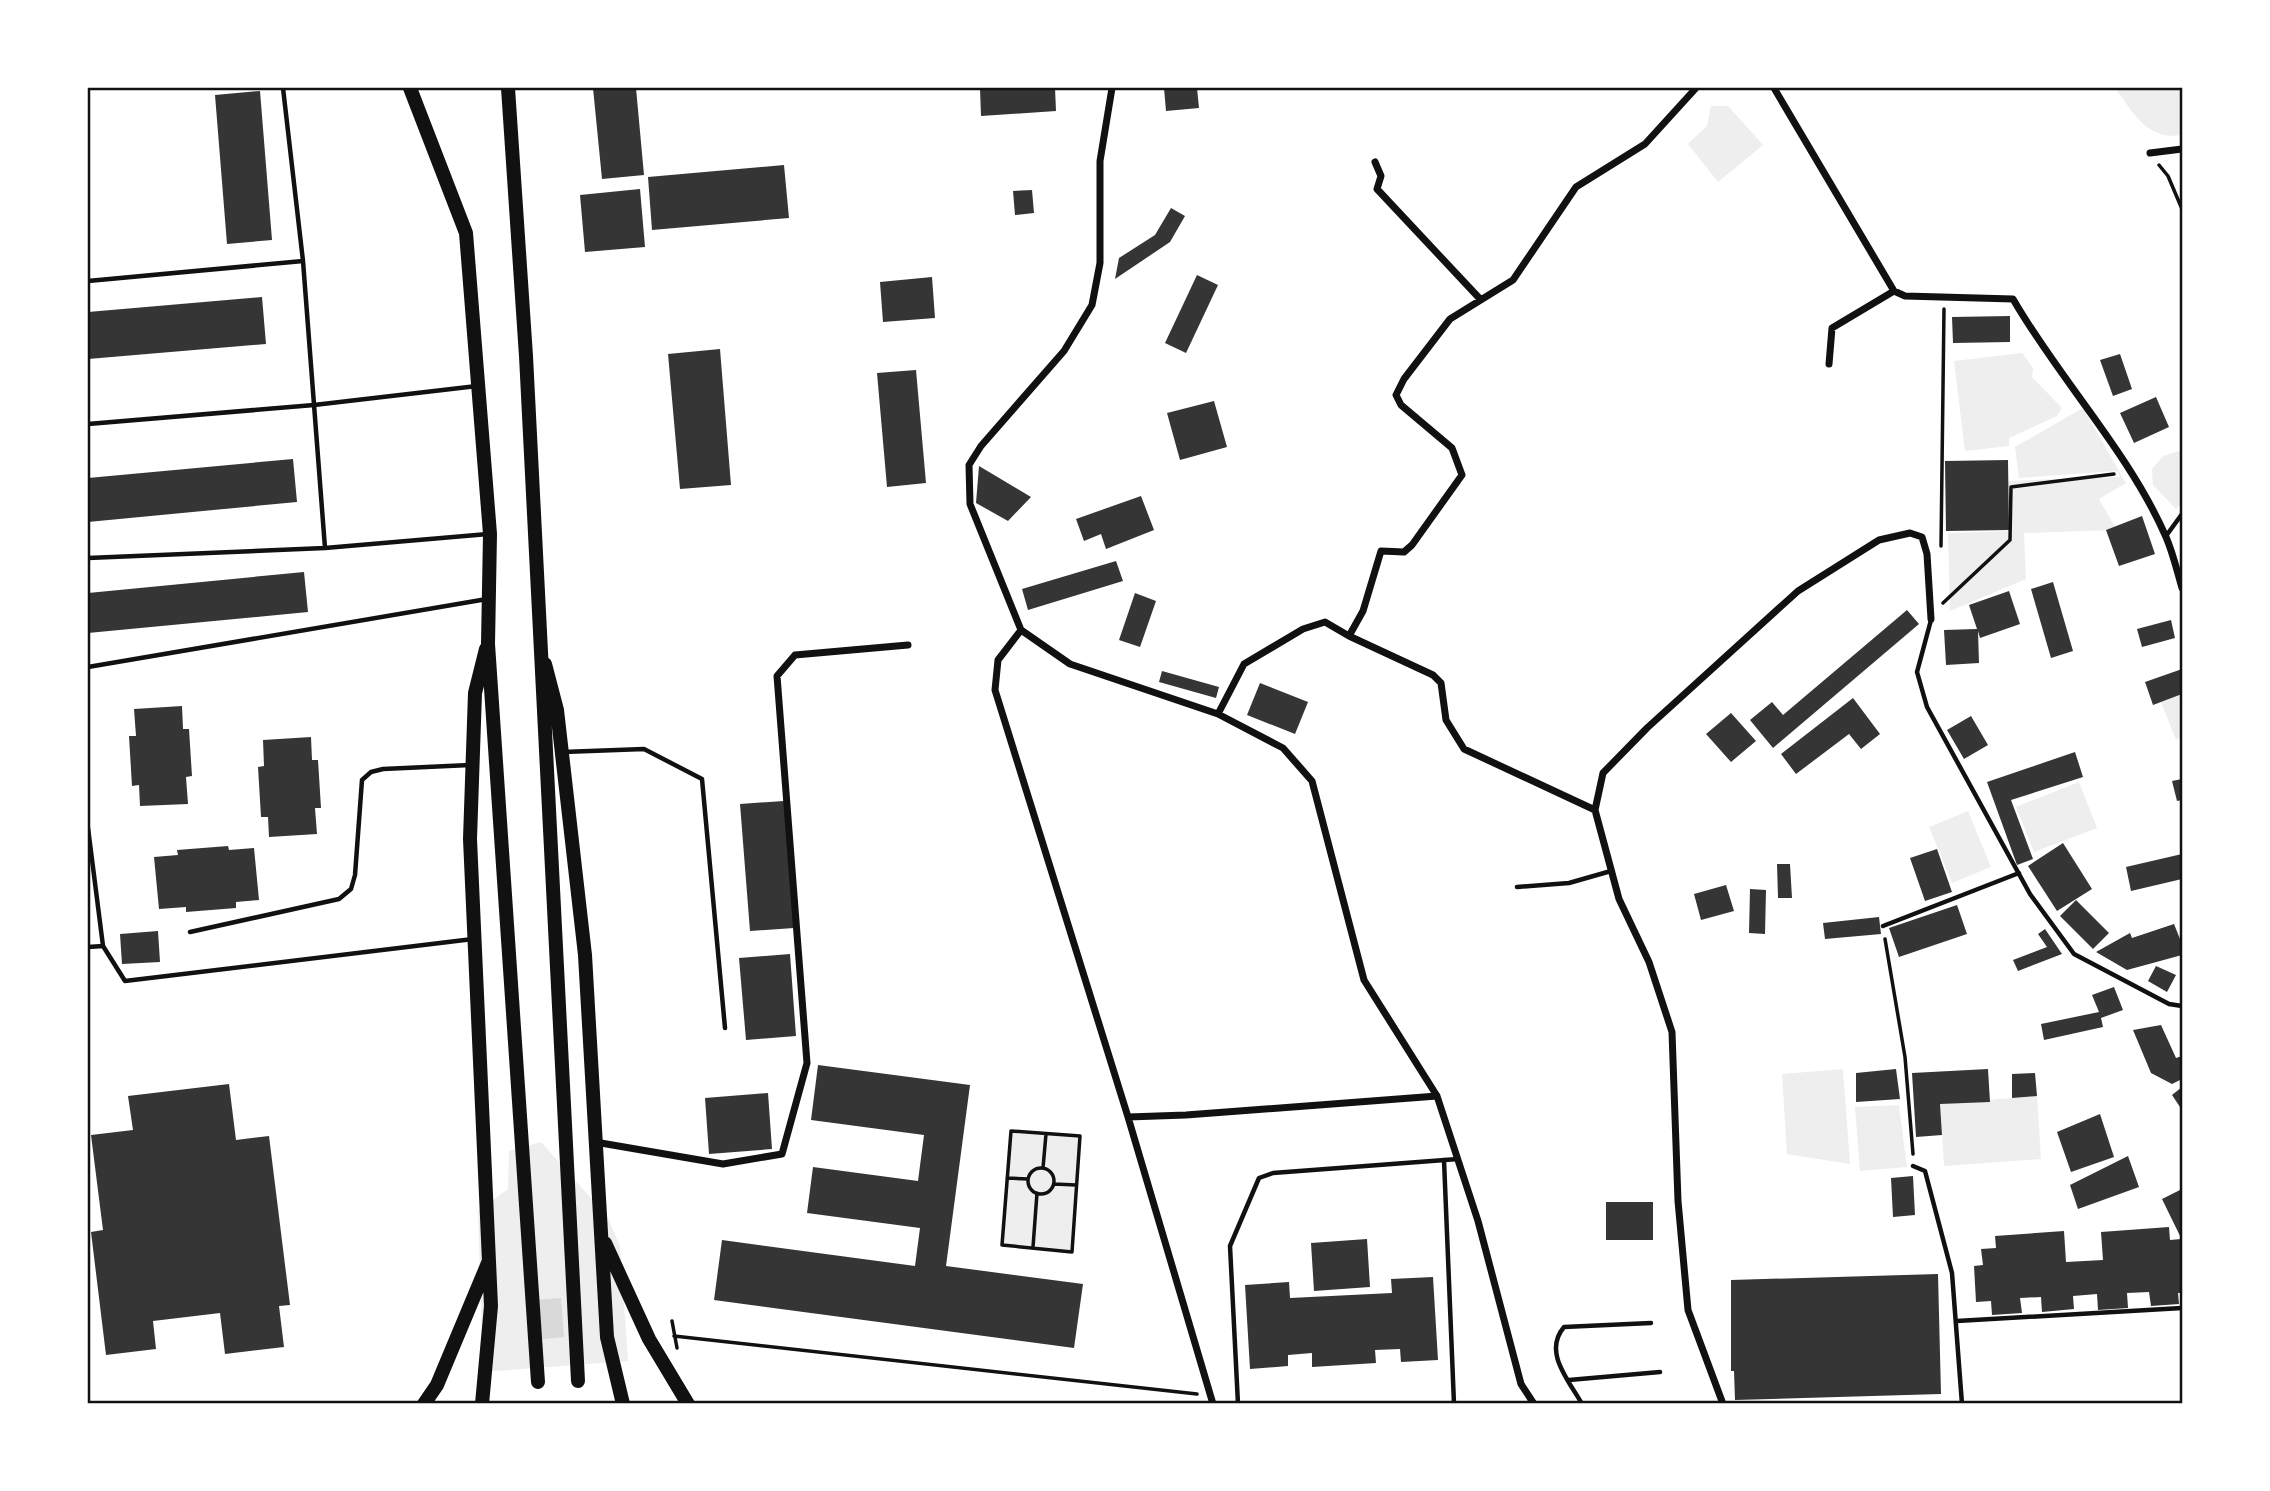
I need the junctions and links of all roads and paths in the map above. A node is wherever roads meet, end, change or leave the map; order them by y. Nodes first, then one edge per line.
1 (283, 88) edge
2 (410, 88) edge
3 (508, 88) edge
4 (1112, 88) edge
5 (1696, 88) edge
6 (1774, 88) edge
7 (2182, 149) edge
8 (2150, 153) joint
9 (1375, 162) dead end
10 (2182, 209) edge
11 (303, 261) junction
12 (88, 281) edge
13 (1894, 291) junction
14 (1944, 298) junction
15 (1481, 300) junction
16 (1829, 364) dead end
17 (478, 386) junction
18 (314, 405) junction
19 (88, 424) edge
20 (2130, 472) junction
21 (2182, 514) edge
22 (489, 534) junction
23 (2165, 537) junction
24 (325, 548) junction
25 (1941, 550) dead end
26 (88, 558) edge
27 (2182, 588) edge
28 (1941, 591) dead end
29 (487, 599) junction
30 (1931, 618) joint
31 (1021, 630) junction
32 (1349, 636) junction
33 (538, 639) junction
34 (488, 645) junction
35 (908, 645) dead end
36 (88, 667) edge
37 (1218, 714) junction
38 (562, 752) junction
39 (471, 765) junction
40 (1595, 810) junction
41 (88, 828) edge
42 (1611, 871) junction
43 (2019, 873) junction
44 (1517, 887) dead end
45 (1883, 926) joint
46 (190, 932) dead end
47 (474, 939) junction
48 (103, 946) junction
49 (88, 947) edge
50 (2182, 1006) edge
51 (725, 1028) dead end
52 (1437, 1096) junction
53 (1128, 1117) junction
54 (1046, 1133) junction
55 (594, 1142) junction
56 (1458, 1159) junction
57 (1444, 1160) junction
58 (1913, 1166) joint
59 (1043, 1168) junction
60 (1007, 1178) junction
61 (1028, 1179) junction
62 (1054, 1184) junction
63 (1077, 1185) junction
64 (1037, 1193) junction
65 (602, 1237) junction
66 (1033, 1248) junction
67 (490, 1258) junction
68 (2182, 1308) edge
69 (1957, 1321) junction
70 (1651, 1324) dead end
71 (674, 1336) dead end
72 (1660, 1371) dead end
73 (1569, 1380) junction
74 (578, 1381) dead end
75 (538, 1382) dead end
76 (1210, 1395) junction
77 (424, 1404) edge
78 (482, 1404) edge
79 (623, 1404) edge
80 (688, 1404) edge
81 (1213, 1404) edge
82 (1238, 1404) edge
83 (1454, 1404) edge
84 (1534, 1404) edge
85 (1582, 1404) edge
86 (1723, 1404) edge
87 (1962, 1404) edge

1 - 11 lane
2 - 17 main road
3 - 33 main road
4 - 31 street
5 - 15 street
6 - 13 street
7 - 8 street
8 - 10 path
9 - 15 street
11 - 12 lane
11 - 18 lane
13 - 14 street
13 - 16 street
14 - 20 street
14 - 25 path
15 - 32 street
17 - 18 lane
17 - 22 main road
18 - 19 lane
18 - 24 lane
20 - 23 street
20 - 28 path
21 - 23 lane
22 - 24 lane
22 - 29 main road
23 - 27 street
24 - 26 lane
29 - 34 main road
29 - 36 lane
30 - 40 street
30 - 43 lane
31 - 37 street
31 - 53 street
32 - 37 street
32 - 40 street
33 - 38 main road
33 - 74 main road
34 - 39 main road
34 - 75 main road
35 - 55 street
37 - 52 street
38 - 51 lane
38 - 55 main road
39 - 46 lane
39 - 47 main road
40 - 42 street
41 - 48 lane
42 - 44 lane
42 - 86 street
43 - 45 lane
43 - 50 lane
45 - 58 path
47 - 48 lane
47 - 67 main road
48 - 49 lane
52 - 53 street
52 - 56 street
53 - 76 street
54 - 59 path
54 - 60 path
54 - 63 path
55 - 65 main road
56 - 57 lane
56 - 84 street
57 - 82 lane
57 - 83 lane
58 - 69 lane
59 - 61 path
59 - 62 path
60 - 61 path
60 - 66 path
61 - 64 path
62 - 63 path
62 - 64 path
63 - 66 path
64 - 66 path
65 - 79 main road
65 - 80 main road
67 - 77 main road
67 - 78 main road
68 - 69 lane
69 - 87 lane
70 - 73 lane
71 - 76 path
72 - 73 lane
73 - 85 lane
76 - 81 street

